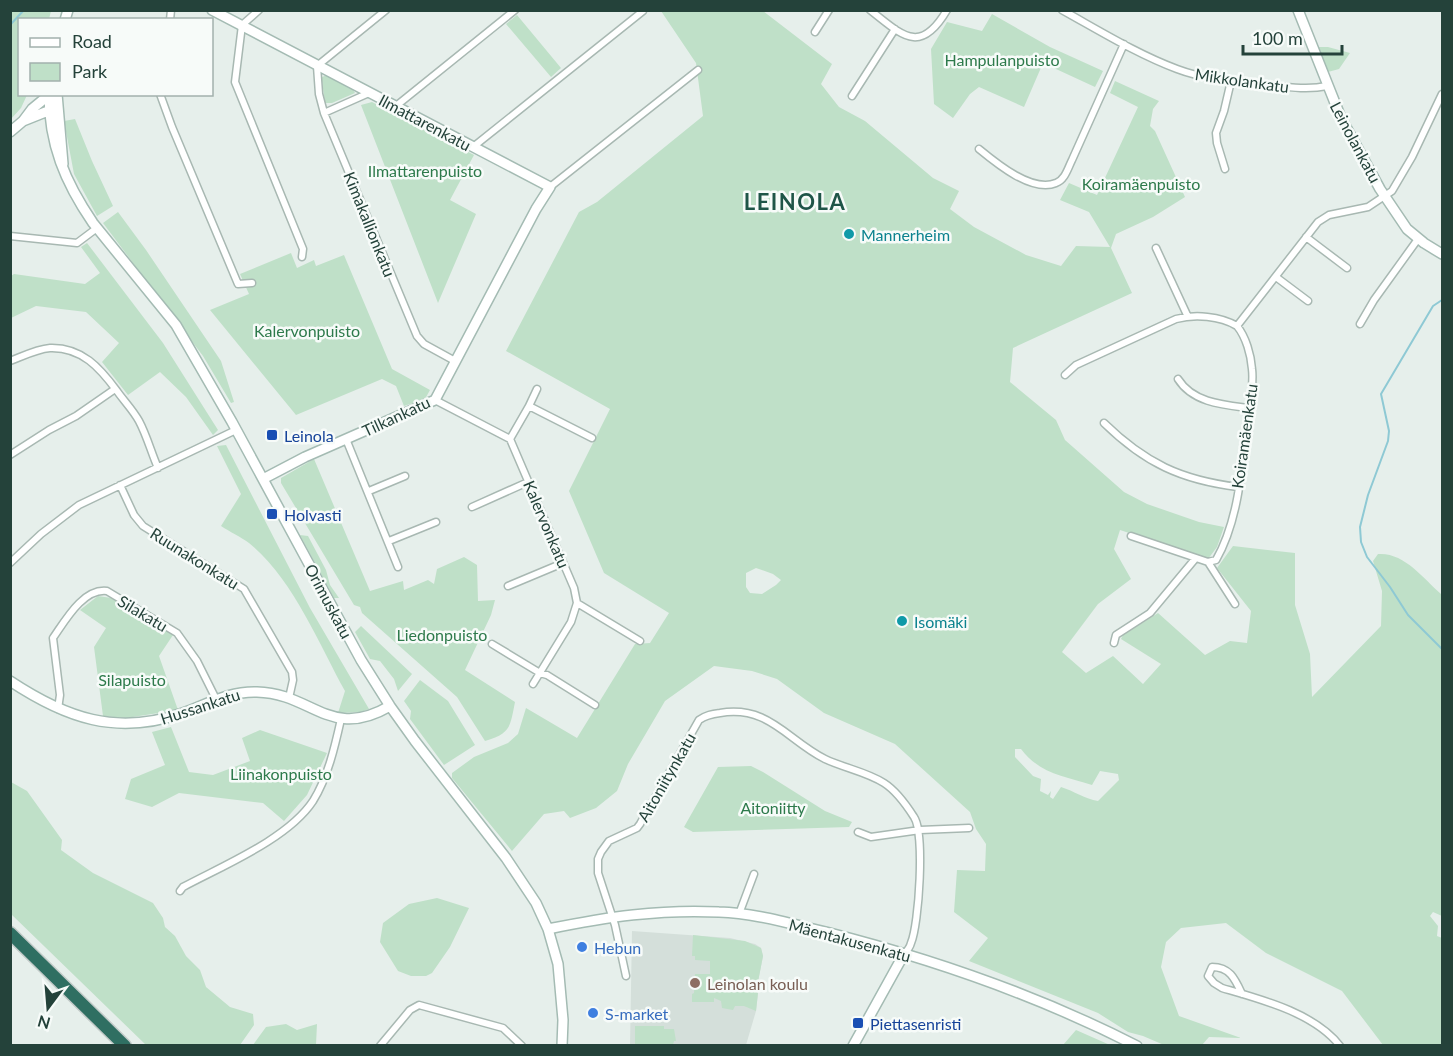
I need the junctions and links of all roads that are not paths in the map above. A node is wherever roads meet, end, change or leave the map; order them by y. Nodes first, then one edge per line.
1 (212, 10) edge
2 (259, 10) edge
3 (386, 10) edge
4 (515, 10) edge
5 (829, 10) edge
6 (870, 10) edge
7 (946, 10) edge
8 (1062, 10) edge
9 (1298, 10) edge
10 (643, 11) edge
11 (242, 25) junction
12 (895, 29) junction
13 (815, 32) dead end
14 (1124, 44) junction
15 (317, 66) junction
16 (698, 70) dead end
17 (1231, 81) junction
18 (1327, 86) junction
19 (369, 93) junction
20 (1443, 94) edge
21 (48, 96) edge
22 (49, 96) edge
23 (57, 96) edge
24 (161, 96) edge
25 (852, 96) dead end
26 (396, 106) junction
27 (53, 109) junction
28 (324, 113) junction
29 (22, 122) junction
30 (10, 132) edge
31 (473, 147) junction
32 (980, 149) dead end
33 (1226, 169) dead end
34 (550, 188) junction
35 (1384, 196) junction
36 (98, 228) junction
37 (10, 236) edge
38 (1306, 237) junction
39 (1418, 239) junction
40 (1156, 248) dead end
41 (1443, 254) edge
42 (302, 257) dead end
43 (1347, 268) dead end
44 (1276, 277) junction
45 (252, 283) dead end
46 (1308, 301) dead end
47 (1188, 317) junction
48 (1360, 324) dead end
49 (1237, 326) junction
50 (10, 361) edge
51 (455, 361) junction
52 (1065, 375) dead end
53 (1178, 379) dead end
54 (115, 389) junction
55 (537, 389) dead end
56 (435, 400) junction
57 (529, 405) junction
58 (1249, 408) junction
59 (1104, 423) dead end
60 (236, 430) junction
61 (592, 438) dead end
62 (346, 439) junction
63 (510, 439) junction
64 (10, 455) edge
65 (158, 468) junction
66 (405, 476) dead end
67 (263, 479) junction
68 (528, 482) junction
69 (120, 485) junction
70 (1238, 487) junction
71 (369, 491) junction
72 (472, 507) dead end
73 (436, 522) dead end
74 (1131, 536) dead end
75 (389, 541) junction
76 (1195, 559) junction
77 (1208, 562) junction
78 (10, 563) edge
79 (563, 563) junction
80 (398, 567) dead end
81 (508, 586) dead end
82 (578, 603) junction
83 (1235, 603) dead end
84 (640, 641) dead end
85 (1114, 643) dead end
86 (492, 644) dead end
87 (540, 673) junction
88 (10, 681) edge
89 (533, 684) dead end
90 (289, 698) junction
91 (216, 699) junction
92 (595, 705) dead end
93 (390, 706) junction
94 (58, 709) junction
95 (340, 719) junction
96 (969, 828) dead end
97 (920, 830) junction
98 (858, 832) dead end
99 (754, 874) dead end
100 (180, 891) dead end
101 (739, 914) junction
102 (612, 916) junction
103 (548, 929) junction
104 (10, 933) edge
105 (904, 954) junction
106 (626, 976) dead end
107 (1242, 994) junction
108 (125, 1046) edge
109 (380, 1046) edge
110 (522, 1046) edge
111 (562, 1046) edge
112 (853, 1046) edge
113 (1137, 1046) edge
114 (1340, 1046) edge

1 - 11 main road, Ilmattarenkatu
2 - 11 street
3 - 15 street
4 - 26 street
5 - 13 street
6 - 12 street
7 - 12 street
8 - 14 street, Mikkolankatu
9 - 18 main road, Leinolankatu
10 - 31 street
11 - 15 main road, Ilmattarenkatu
11 - 42 street
12 - 25 street
14 - 17 street, Mikkolankatu
14 - 32 street
15 - 19 main road, Ilmattarenkatu
15 - 28 street, Kimakallionkatu
16 - 34 street
17 - 18 street, Mikkolankatu
17 - 33 street
18 - 35 main road, Leinolankatu
19 - 26 main road, Ilmattarenkatu
19 - 28 street
20 - 35 street
21 - 29 main road
22 - 27 main road, Orimuskatu
23 - 27 main road, Orimuskatu
24 - 45 street
26 - 31 main road, Ilmattarenkatu
27 - 29 main road
27 - 36 main road, Orimuskatu
28 - 51 street, Kimakallionkatu
29 - 30 main road
31 - 34 main road, Ilmattarenkatu
34 - 51 main road, Tilkankatu
35 - 38 street
35 - 39 main road, Leinolankatu
36 - 37 street
36 - 60 main road, Orimuskatu
38 - 43 street
38 - 44 street
39 - 41 main road, Leinolankatu
39 - 48 street
40 - 47 street
44 - 46 street
44 - 49 street
47 - 49 street
47 - 52 street
49 - 58 street, Koiramäenkatu
50 - 54 street
51 - 56 main road, Tilkankatu
53 - 58 street
54 - 64 street
54 - 65 street
55 - 57 street
56 - 62 main road, Tilkankatu
56 - 63 street
57 - 61 street
57 - 63 street
58 - 70 street, Koiramäenkatu
59 - 70 street
60 - 65 street
60 - 67 main road, Orimuskatu
62 - 67 main road, Tilkankatu
62 - 71 street
63 - 68 street, Kalervonkatu
65 - 69 street
66 - 71 street
67 - 93 main road, Orimuskatu
68 - 72 street
68 - 79 street, Kalervonkatu
69 - 78 street
69 - 90 street, Ruunakonkatu
70 - 77 street, Koiramäenkatu
71 - 75 street
73 - 75 street
74 - 76 street
75 - 80 street
76 - 77 street
76 - 85 street
77 - 83 street
79 - 81 street
79 - 82 street, Kalervonkatu
82 - 84 street
82 - 87 street
86 - 87 street
87 - 89 street
87 - 92 street
88 - 94 main road, Hussankatu
90 - 91 main road, Hussankatu
90 - 95 main road, Hussankatu
91 - 94 main road, Hussankatu
91 - 94 street, Silakatu
93 - 95 main road, Hussankatu
93 - 103 main road, Orimuskatu
95 - 100 street
96 - 97 street
97 - 98 street
97 - 102 street, Aitoniitynkatu
97 - 105 street
99 - 101 street
101 - 102 main road, Mäentakusenkatu
101 - 105 main road, Mäentakusenkatu
102 - 103 main road, Mäentakusenkatu
102 - 106 street
103 - 111 main road, Orimuskatu
104 - 108 highway
105 - 112 main road
105 - 113 main road, Mäentakusenkatu
107 - 107 street
107 - 114 street
109 - 110 street

